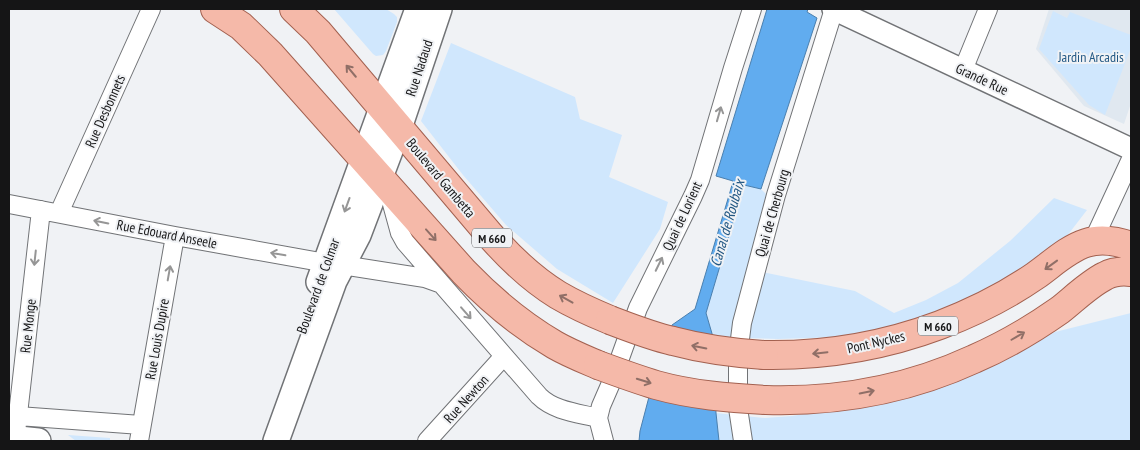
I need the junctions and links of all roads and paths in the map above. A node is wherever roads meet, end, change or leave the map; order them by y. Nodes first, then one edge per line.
1 (151, 9) edge
2 (215, 9) edge
3 (294, 9) edge
4 (418, 9) edge
5 (439, 9) edge
6 (752, 9) edge
7 (834, 9) edge
8 (988, 9) edge
9 (963, 70) junction
10 (381, 147) junction
11 (1131, 149) edge
12 (1131, 159) edge
13 (9, 204) edge
14 (41, 210) junction
15 (59, 213) junction
16 (175, 236) junction
17 (1093, 241) junction
18 (1131, 246) edge
19 (334, 264) junction
20 (1131, 272) edge
21 (441, 284) junction
22 (610, 320) joint
23 (504, 356) junction
24 (598, 418) junction
25 (140, 433) edge
26 (19, 435) edge
27 (261, 441) edge
28 (276, 441) edge
29 (427, 441) edge
30 (604, 441) edge
31 (742, 441) edge

1 - 15 street, Rue Desbonnets
2 - 10 main road, Boulevard Gambetta / M 660
10 -> 3 main road, Boulevard Gambetta / M 660
4 - 10 main road, Rue Nadaud
5 - 10 main road, Rue Nadaud
24 -> 6 street, Quai de Lorient
7 - 9 street, Grande Rue
7 - 31 street, Quai de Cherbourg
8 - 9 street
9 - 11 street, Grande Rue
10 - 19 main road, Boulevard de Colmar
10 -> 20 main road, Boulevard Gambetta / M 660, bridge
10 - 21 street, Boulevard Gambetta
22 -> 10 main road, Boulevard Gambetta / M 660
12 - 17 street
13 - 14 street, Rue Edouard Anseele
14 - 15 street, Rue Edouard Anseele
14 -> 26 street, Rue Monge
16 -> 15 street, Rue Edouard Anseele
19 -> 16 street, Rue Edouard Anseele
25 -> 16 street, Rue Louis Dupire
17 - 18 main road, M 660
17 -> 22 main road, Pont Nyckes / M 660, bridge
19 - 21 street
19 - 27 main road, Boulevard de Colmar
19 - 28 main road, Boulevard de Colmar
21 -> 23 street, Boulevard Gambetta
23 - 24 street, Boulevard Gambetta
23 - 29 street, Rue Newton
24 - 30 street
25 - 26 street

